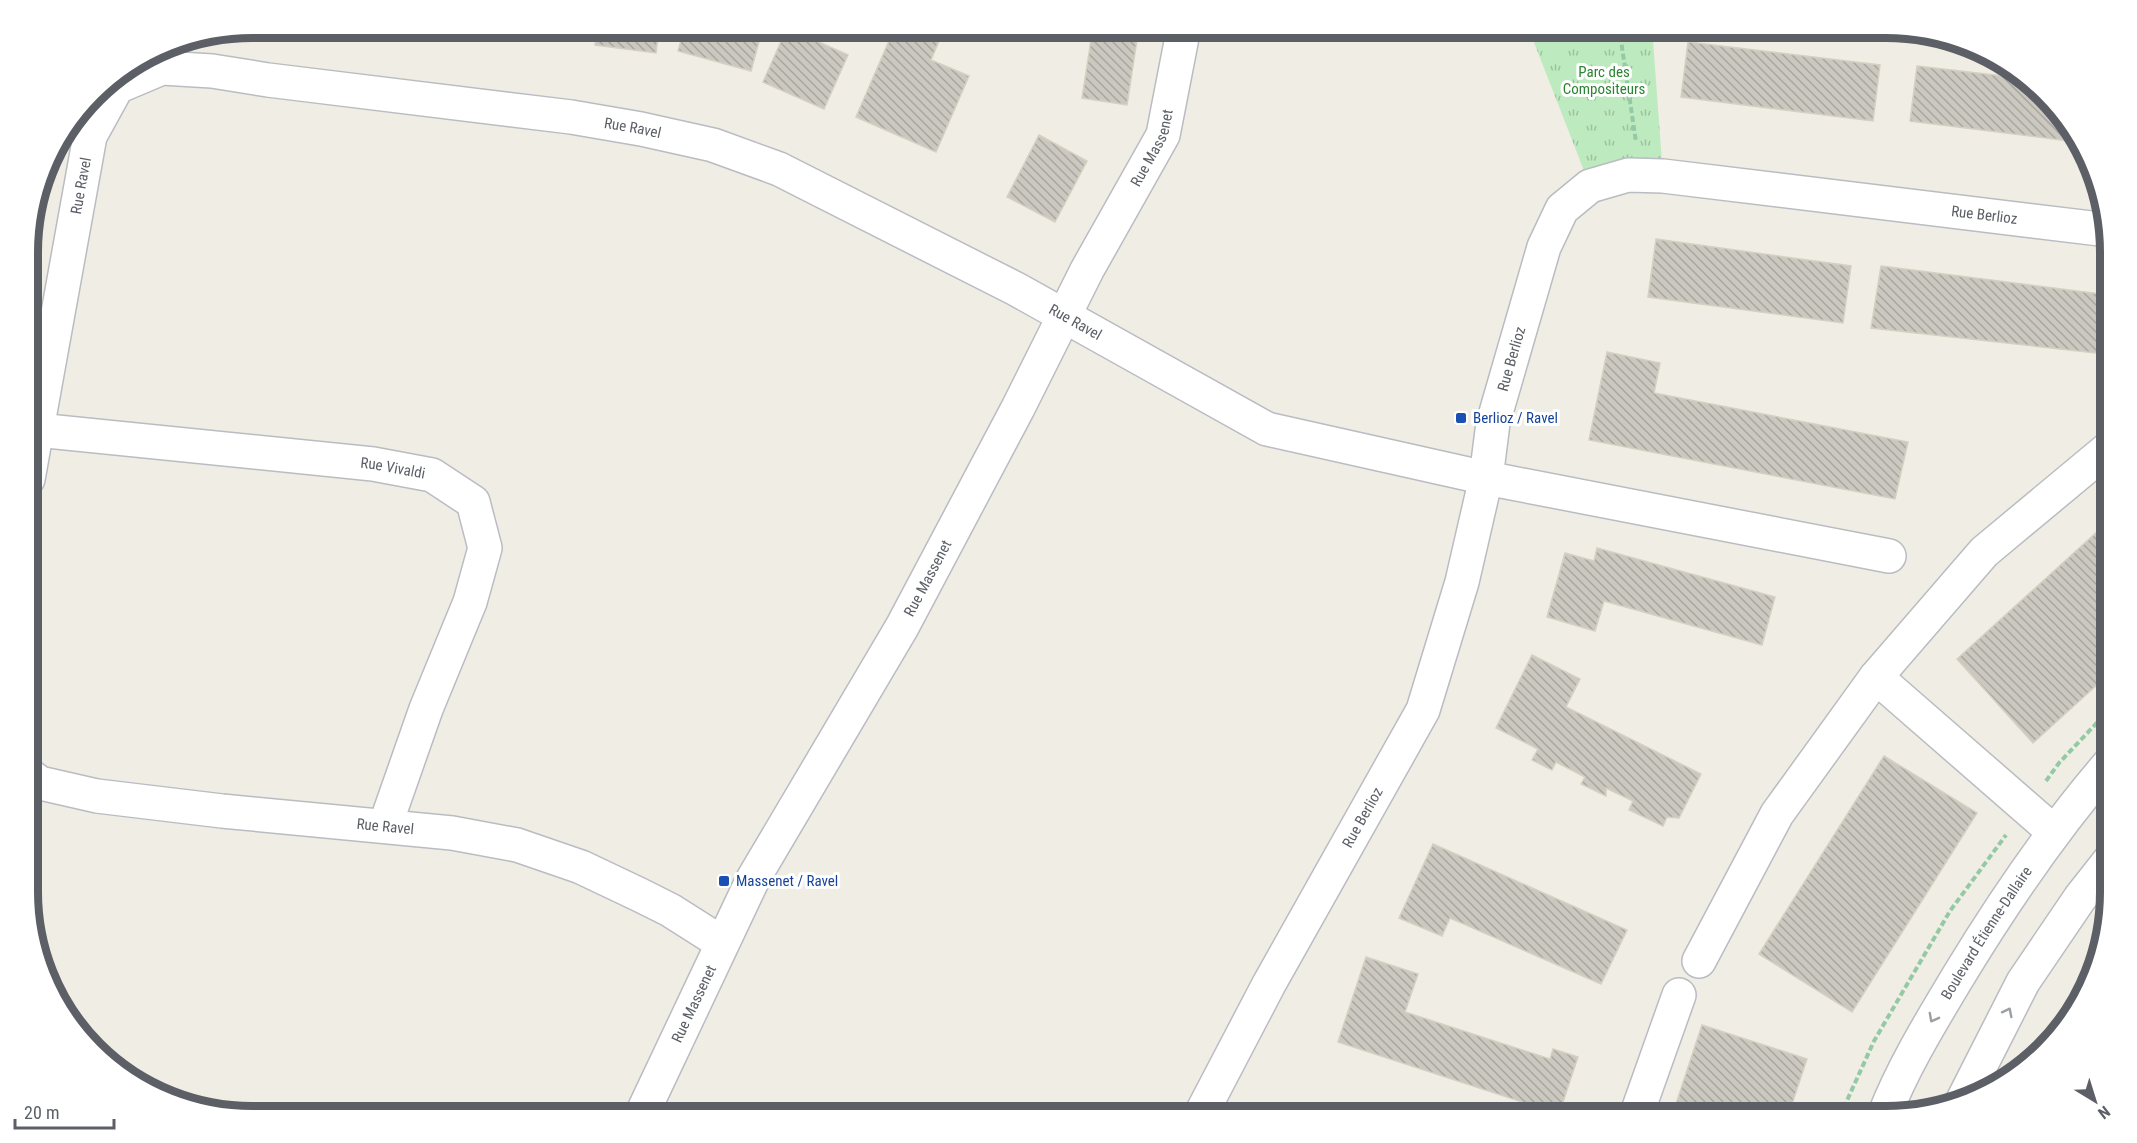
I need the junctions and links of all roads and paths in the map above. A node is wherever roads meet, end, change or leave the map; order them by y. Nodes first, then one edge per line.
1 (1182, 38) edge
2 (1621, 38) edge
3 (1641, 176) junction
4 (2098, 229) edge
5 (1064, 317) junction
6 (38, 424) edge
7 (38, 430) edge
8 (2100, 455) edge
9 (1486, 478) junction
10 (1889, 556) dead end
11 (1876, 677) junction
12 (2100, 775) edge
13 (38, 782) edge
14 (385, 826) junction
15 (2054, 832) junction
16 (2100, 873) edge
17 (722, 943) junction
18 (1699, 961) dead end
19 (1679, 995) dead end
20 (1969, 1089) edge
21 (646, 1106) edge
22 (1205, 1106) edge
23 (1640, 1106) edge
24 (1888, 1106) edge

1 - 5 street, Rue Massenet
2 - 3 path
3 - 4 street, Rue Berlioz
3 - 9 street, Rue Berlioz
5 - 6 street, Rue Ravel
5 - 9 street, Rue Ravel
5 - 17 street, Rue Massenet
7 - 14 street, Rue Vivaldi
8 - 11 street
9 - 10 street, Rue Ravel
9 - 22 street, Rue Berlioz
11 - 15 street
11 - 18 street
12 - 15 street, Boulevard Étienne-Dallaire
13 - 14 street, Rue Ravel
14 - 17 street, Rue Ravel
15 -> 24 street, Boulevard Étienne-Dallaire
20 -> 16 street
17 - 21 street, Rue Massenet
19 - 23 street

